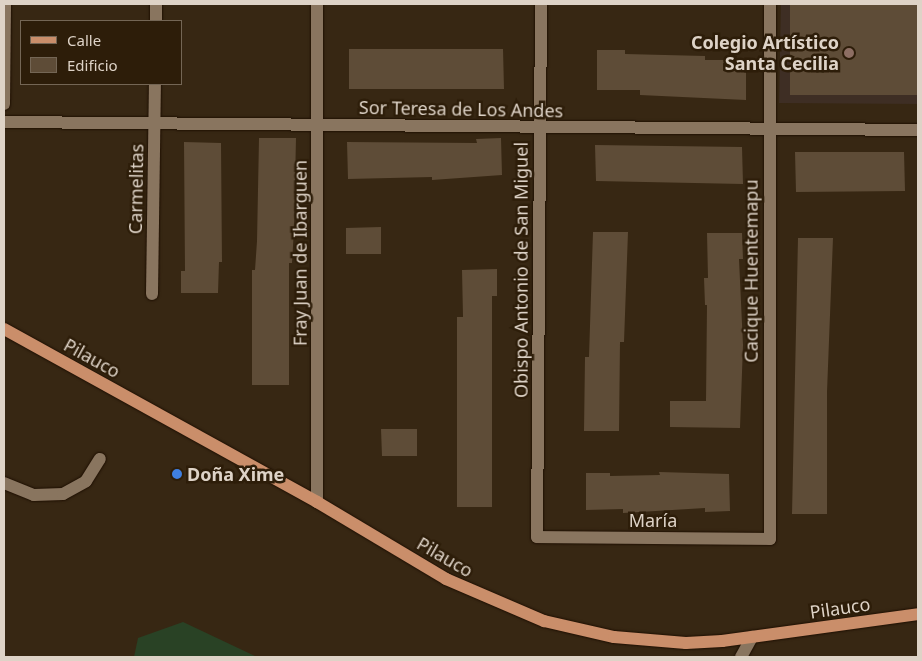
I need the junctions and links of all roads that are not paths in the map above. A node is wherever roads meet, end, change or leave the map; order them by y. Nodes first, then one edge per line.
1 (5, 4) edge
2 (156, 4) edge
3 (317, 4) edge
4 (541, 4) edge
5 (770, 4) edge
6 (156, 20) edge
7 (155, 85) edge
8 (4, 104) edge
9 (4, 122) edge
10 (154, 123) junction
11 (317, 125) junction
12 (540, 127) junction
13 (768, 129) junction
14 (918, 130) edge
15 (152, 294) dead end
16 (4, 329) edge
17 (100, 459) dead end
18 (4, 483) edge
19 (317, 502) junction
20 (537, 536) joint
21 (770, 538) joint
22 (918, 614) edge
23 (752, 637) junction
24 (741, 657) edge

1 - 8 street
2 - 6 street
3 - 11 street, Fray Juan de Ibarguen
4 - 12 street, Obispo Antonio de San Miguel
5 - 13 street, Cacique Huentemapu
7 - 10 street, Carmelitas
9 - 10 street, Sor Teresa de Los Andes
10 - 11 street, Sor Teresa de Los Andes
10 - 15 street, Carmelitas
11 - 12 street, Sor Teresa de Los Andes
11 - 19 street, Fray Juan de Ibarguen
12 - 13 street, Sor Teresa de Los Andes
12 - 20 street, Obispo Antonio de San Miguel
13 - 14 street, Sor Teresa de Los Andes
13 - 21 street, Cacique Huentemapu
16 - 19 main road, Pilauco
17 - 18 street
19 - 23 main road, Pilauco
20 - 21 street, María
22 - 23 main road, Pilauco
23 - 24 street

